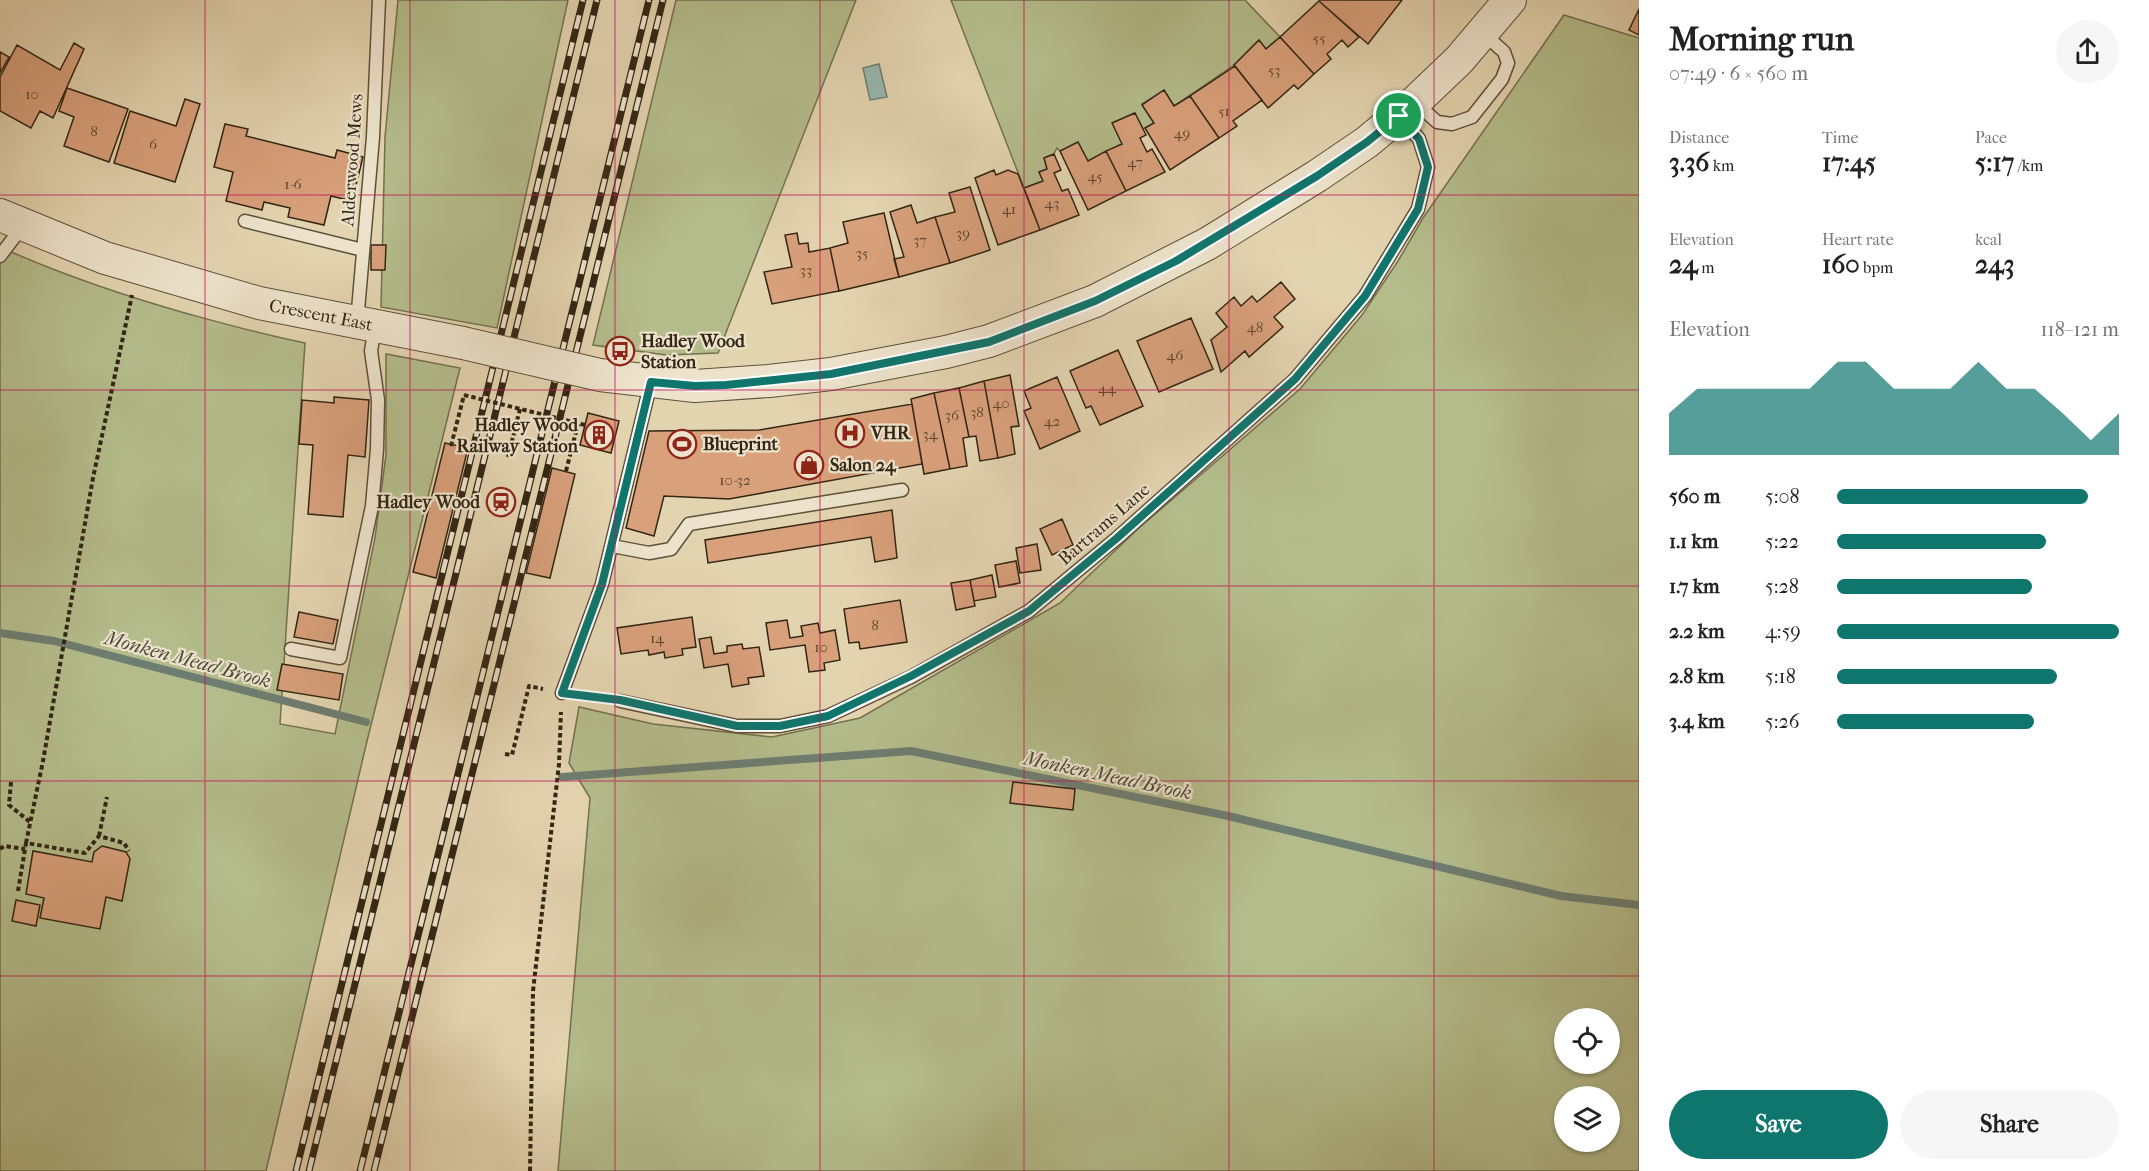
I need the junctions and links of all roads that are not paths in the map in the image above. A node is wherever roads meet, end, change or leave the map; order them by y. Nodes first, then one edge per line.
1 (379, 0) edge
2 (1510, 0) edge
3 (1483, 33) junction
4 (1407, 109) junction
5 (12, 220) edge
6 (245, 221) dead end
7 (363, 250) junction
8 (0, 256) edge
9 (366, 324) junction
10 (651, 382) junction
11 (902, 490) dead end
12 (612, 546) junction
13 (291, 650) dead end
14 (562, 693) road end
15 (620, 700) road end

1 - 7 lane, Alderwood Mews
2 - 3 street, Crescent East
3 - 4 street, Crescent East
3 - 4 lane
4 - 10 street, Crescent East
4 - 15 lane, Bartrams Lane
5 - 8 lane
5 - 9 street, Crescent East
6 - 7 lane
7 - 9 lane, Alderwood Mews
9 - 10 street, Crescent East, bridge
9 - 13 lane, Alderwood Mews
10 - 12 lane
11 - 12 lane
12 - 14 lane

